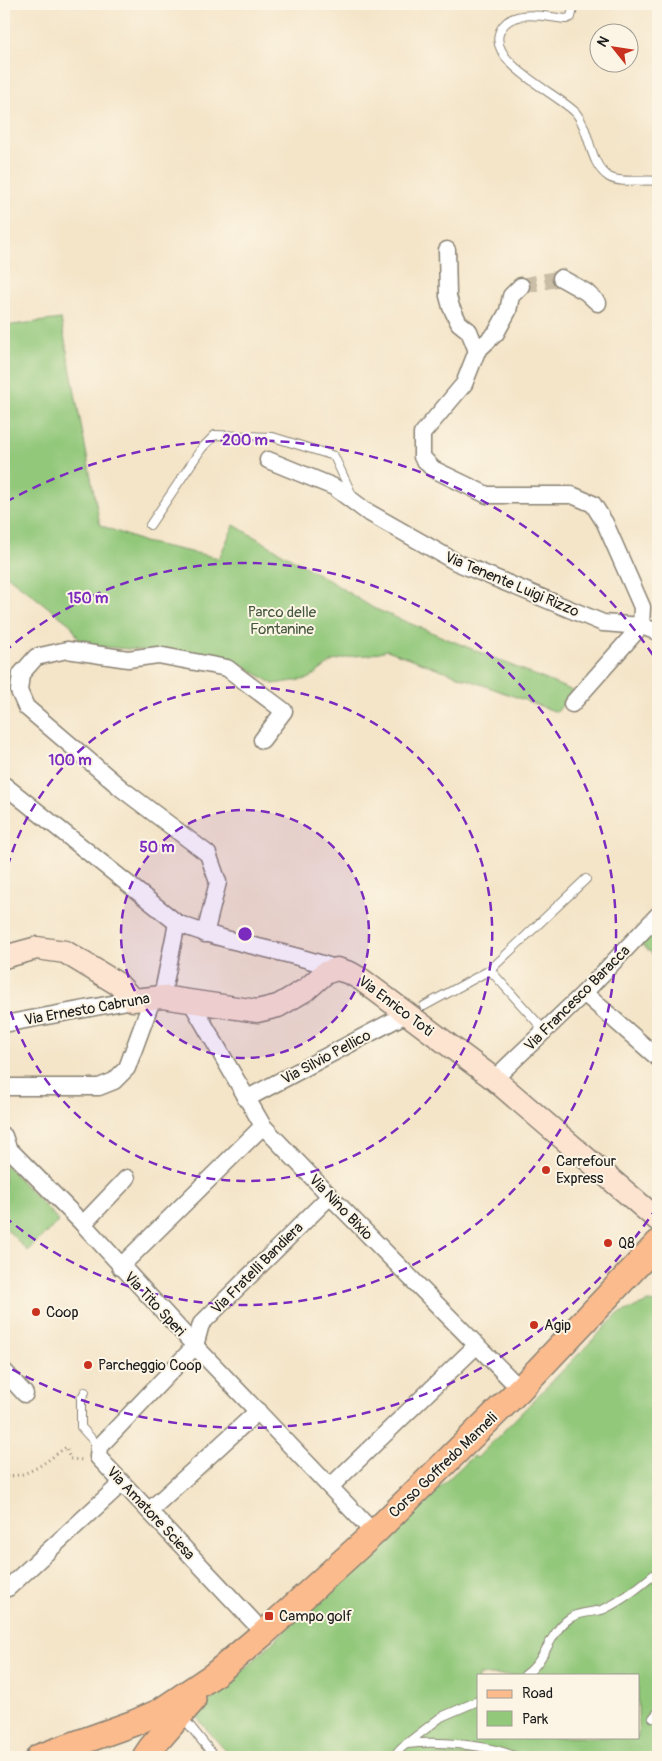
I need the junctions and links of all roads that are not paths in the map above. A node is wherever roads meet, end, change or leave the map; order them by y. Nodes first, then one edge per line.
1 (574, 4) edge
2 (658, 181) edge
3 (447, 250) dead end
4 (561, 278) tunnel mouth
5 (521, 286) dead end
6 (598, 304) dead end
7 (477, 351) junction
8 (268, 460) dead end
9 (356, 503) junction
10 (150, 525) dead end
11 (641, 626) junction
12 (658, 632) edge
13 (572, 704) dead end
14 (262, 740) dead end
15 (4, 785) edge
16 (586, 879) dead end
17 (658, 915) edge
18 (177, 923) junction
19 (205, 934) junction
20 (4, 956) edge
21 (337, 969) junction
22 (490, 970) junction
23 (584, 993) junction
24 (149, 998) junction
25 (191, 1002) junction
26 (415, 1010) junction
27 (4, 1024) edge
28 (544, 1030) junction
29 (658, 1058) edge
30 (494, 1080) junction
31 (4, 1087) edge
32 (246, 1099) junction
33 (264, 1126) junction
34 (4, 1136) edge
35 (127, 1178) dead end
36 (330, 1196) junction
37 (658, 1220) edge
38 (83, 1224) junction
39 (658, 1243) edge
40 (120, 1267) junction
41 (477, 1345) junction
42 (195, 1346) junction
43 (4, 1370) edge
44 (520, 1389) junction
45 (84, 1392) dead end
46 (25, 1394) dead end
47 (258, 1411) junction
48 (98, 1452) junction
49 (122, 1482) junction
50 (330, 1487) junction
51 (149, 1511) junction
52 (374, 1533) junction
53 (658, 1571) edge
54 (8, 1588) dead end
55 (264, 1633) junction
56 (526, 1674) edge
57 (214, 1675) junction
58 (477, 1702) edge
59 (181, 1714) junction
60 (134, 1723) junction
61 (407, 1744) junction
62 (148, 1752) edge
63 (40, 1757) edge
64 (216, 1757) edge
65 (393, 1757) edge
66 (516, 1757) edge

1 - 2 lane
3 - 7 street
4 - 6 street
5 - 7 street
7 - 11 street
8 - 9 street, Via Tenente Luigi Rizzo
9 - 10 lane
9 - 11 street, Via Tenente Luigi Rizzo
11 - 12 street, Via Tenente Luigi Rizzo
11 - 13 street
14 - 19 street
15 - 18 street, Via Enrico Toti
16 - 22 lane
17 - 23 street, Via Francesco Baracca
18 - 19 street, Via Enrico Toti
18 - 24 street
19 - 21 street, Via Enrico Toti
20 - 24 street
21 - 25 street, Via Ernesto Cabruna
21 - 26 street, Via Enrico Toti
22 - 26 lane
22 - 28 lane
23 - 28 street, Via Francesco Baracca
23 - 29 street
24 - 25 street, Via Ernesto Cabruna
24 - 27 street, Via Ernesto Cabruna
24 - 31 street
25 - 32 street, Via Nino Bixio
26 - 30 street, Via Enrico Toti
26 - 32 street, Via Silvio Pellico
28 - 30 street, Via Francesco Baracca
30 - 37 street, Via Enrico Toti
32 - 33 street, Via Nino Bixio
33 - 36 street, Via Nino Bixio
33 - 40 street
34 - 38 street, Via Tito Speri
35 - 38 street
36 - 41 street, Via Nino Bixio
36 - 42 street, Via Fratelli Bandiera
38 - 40 street, Via Tito Speri
39 - 44 main road, Corso Goffredo Mameli
40 - 42 street, Via Tito Speri
41 - 44 street, Via Nino Bixio
41 - 50 street
42 - 47 street, Via Tito Speri
42 - 48 street
43 - 46 street
44 - 52 main road, Corso Goffredo Mameli
45 - 48 lane
47 - 50 street, Via Tito Speri
47 - 51 street
48 - 49 street, Via Amatore Sciesa
49 - 51 street, Via Amatore Sciesa
49 - 54 street
50 - 52 street, Via Tito Speri
51 - 55 street, Via Amatore Sciesa
52 - 55 main road, Corso Goffredo Mameli
53 - 56 lane
55 - 57 main road, Corso Goffredo Mameli
57 - 59 main road
57 - 60 main road
58 - 61 lane
59 - 62 main road
59 - 64 lane
60 - 62 street
60 - 63 main road
61 - 65 lane
61 - 66 lane

